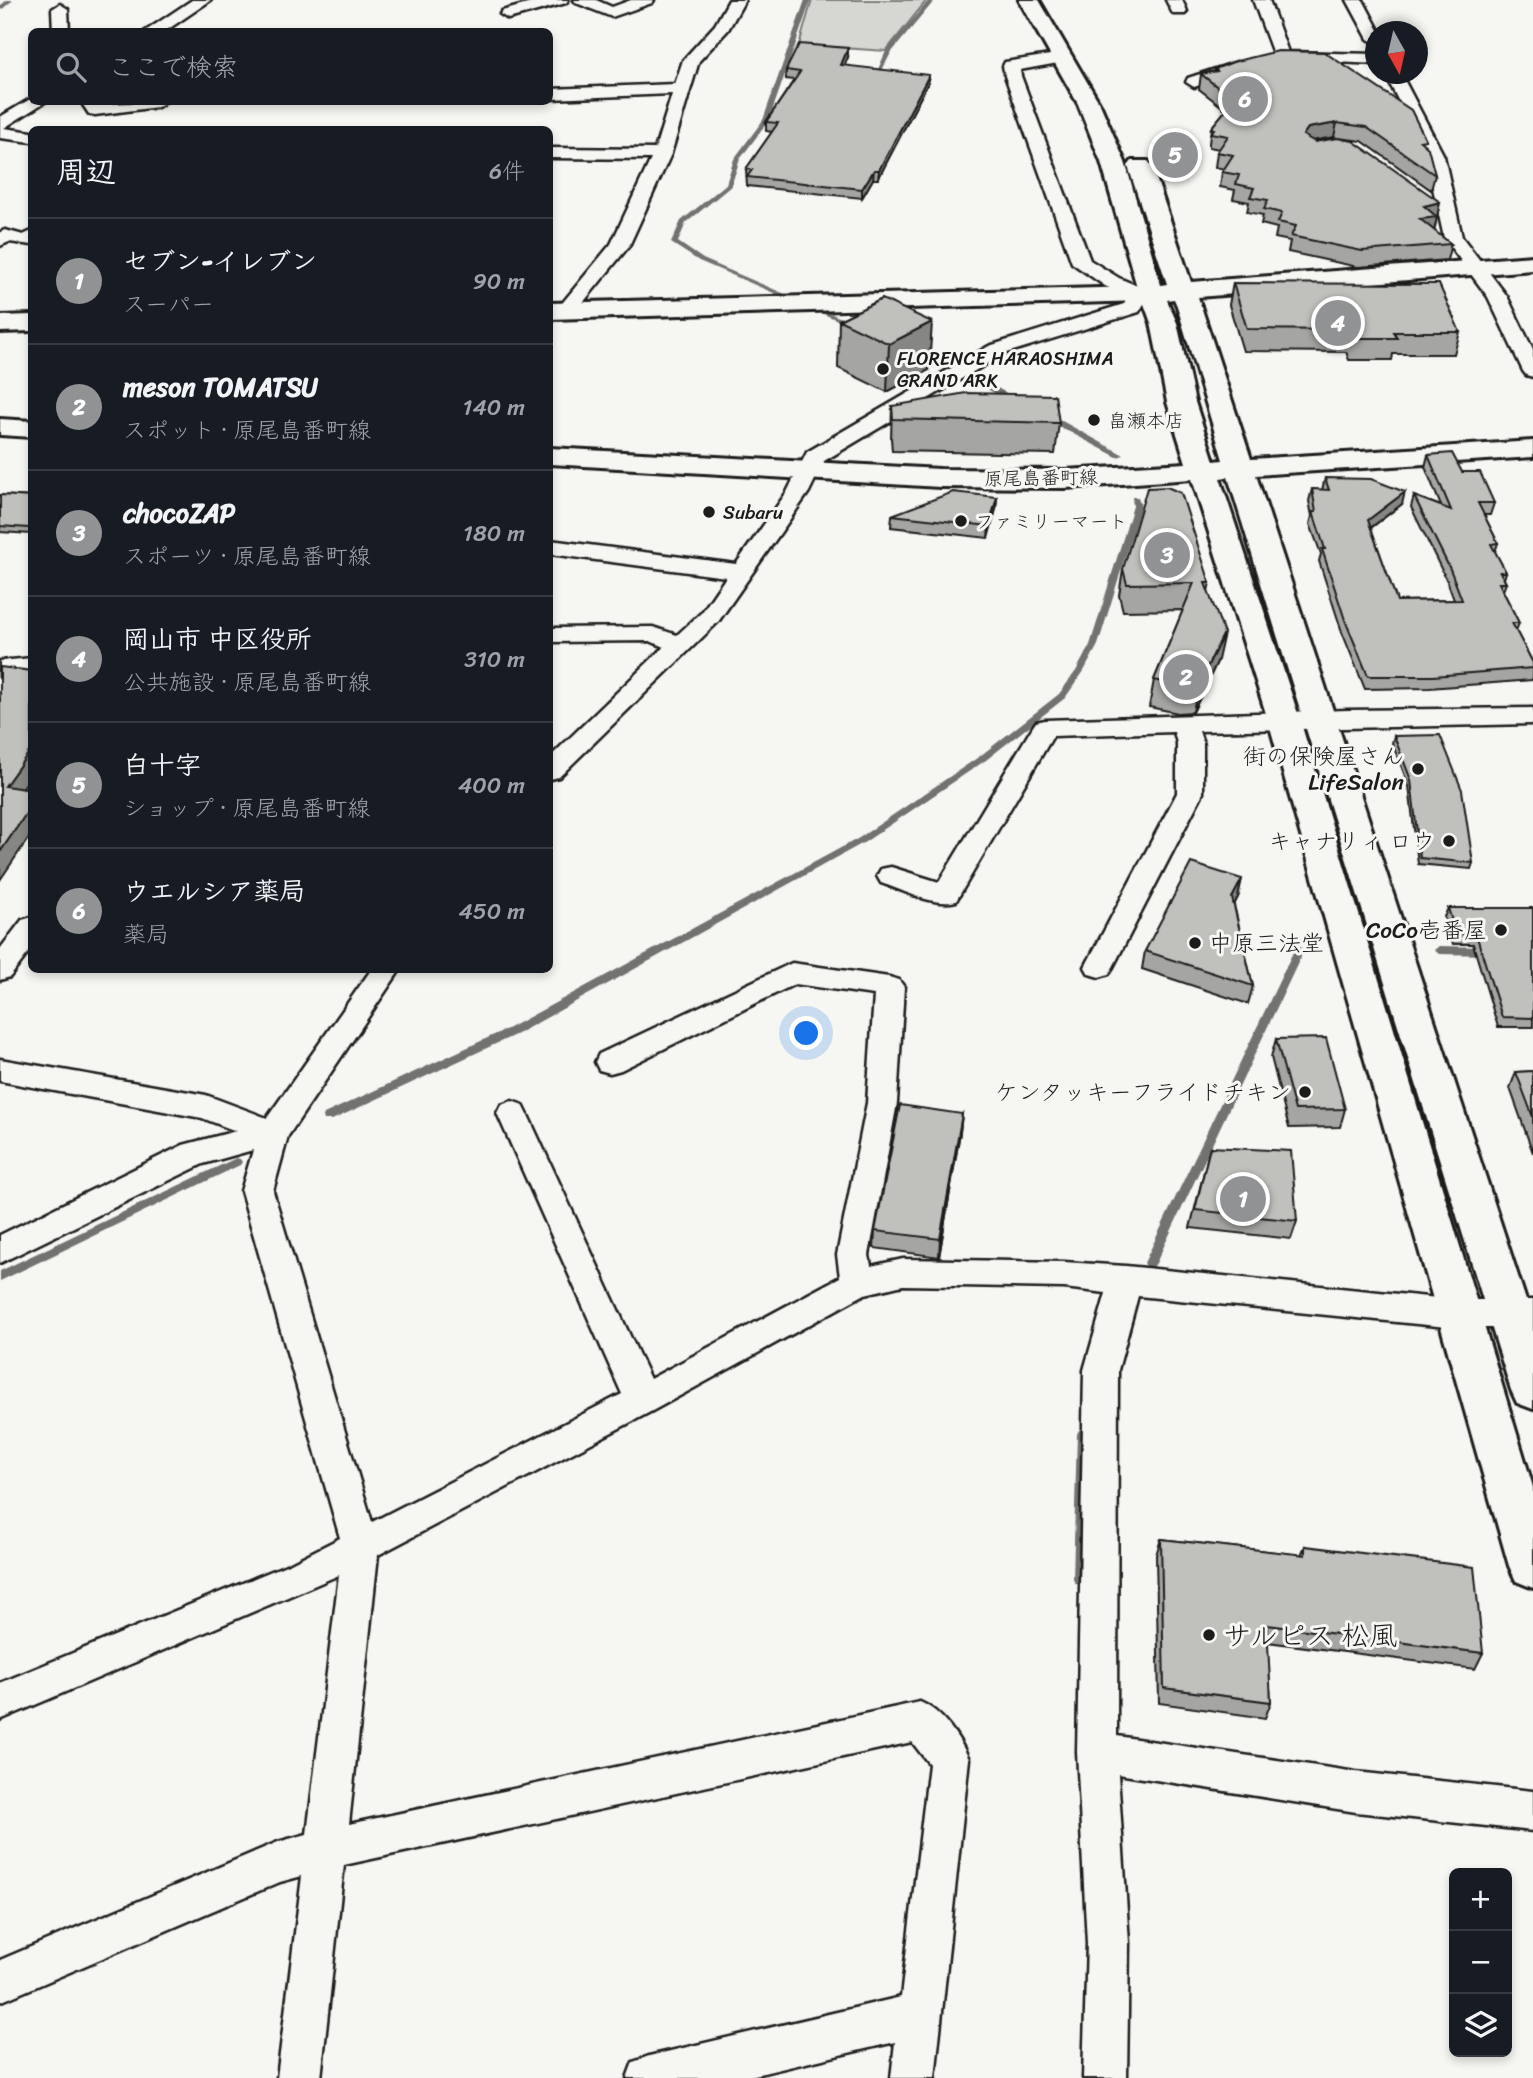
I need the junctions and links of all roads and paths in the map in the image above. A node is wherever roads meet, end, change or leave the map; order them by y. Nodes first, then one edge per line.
1 (203, 0) edge
2 (560, 0) edge
3 (582, 0) edge
4 (646, 0) edge
5 (737, 0) edge
6 (1029, 0) edge
7 (1052, 0) edge
8 (1261, 0) edge
9 (1356, 0) edge
10 (60, 9) dead end
11 (508, 14) dead end
12 (1367, 21) edge
13 (61, 28) edge
14 (158, 28) edge
15 (1063, 58) junction
16 (1269, 59) junction
17 (1365, 59) edge
18 (1194, 82) dead end
19 (1398, 84) edge
20 (682, 89) junction
21 (553, 94) edge
22 (1114, 104) dead end
23 (32, 105) edge
24 (91, 105) edge
25 (134, 105) edge
26 (0, 124) edge
27 (0, 134) edge
28 (28, 137) edge
29 (1133, 150) dead end
30 (553, 153) edge
31 (663, 154) junction
32 (1428, 200) edge
33 (1449, 215) junction
34 (0, 240) edge
35 (28, 240) edge
36 (1533, 263) edge
37 (1473, 268) junction
38 (1183, 292) junction
39 (1146, 294) junction
40 (558, 311) edge
41 (28, 323) edge
42 (0, 324) edge
43 (1533, 371) edge
44 (0, 427) edge
45 (28, 429) edge
46 (1533, 449) edge
47 (553, 456) edge
48 (1242, 469) junction
49 (808, 471) junction
50 (1204, 471) junction
51 (553, 548) edge
52 (744, 572) junction
53 (553, 635) edge
54 (680, 645) junction
55 (28, 666) edge
56 (0, 669) edge
57 (1533, 716) edge
58 (1301, 720) junction
59 (1184, 724) junction
60 (553, 768) edge
61 (891, 876) dead end
62 (28, 932) edge
63 (1099, 967) dead end
64 (0, 970) edge
65 (384, 973) edge
66 (610, 1062) dead end
67 (0, 1070) edge
68 (512, 1113) dead end
69 (273, 1133) junction
70 (0, 1250) edge
71 (1126, 1279) junction
72 (857, 1283) junction
73 (1457, 1314) junction
74 (1521, 1315) edge
75 (1533, 1390) edge
76 (642, 1400) junction
77 (361, 1547) junction
78 (1533, 1566) edge
79 (0, 1702) edge
80 (1097, 1752) junction
81 (1533, 1811) edge
82 (326, 1849) junction
83 (0, 1981) edge
84 (921, 2014) junction
85 (299, 2078) edge
86 (649, 2078) edge
87 (913, 2078) edge
88 (1105, 2078) edge

1 - 14 street
2 - 11 street
3 - 4 street
5 - 20 street
6 - 15 street
7 - 22 street
8 - 16 street
9 - 12 street
10 - 13 street
15 - 39 street
15 - 39 street
16 - 17 street
16 - 18 street
19 - 33 street
20 - 21 street
20 - 31 street
23 - 26 street
24 - 25 street
27 - 28 street
29 - 38 street
30 - 31 street
31 - 40 street
32 - 33 street
33 - 37 street
34 - 35 street
36 - 37 street
37 - 38 street
37 - 43 street
38 - 39 street
38 - 48 street
39 - 40 street
39 - 49 street
39 - 50 street
41 - 42 street
44 - 45 street
46 - 48 street, 原尾島番町線
47 - 49 street, 原尾島番町線
48 - 50 street, 原尾島番町線
48 - 58 street
49 - 50 street, 原尾島番町線
49 - 52 street
50 - 58 street
51 - 52 street
52 - 54 street
53 - 54 street
54 - 60 street
55 - 56 street
57 - 58 street
58 - 59 street
58 - 73 street
58 - 74 street
59 - 61 street
59 - 63 street
62 - 64 street
65 - 69 street
66 - 72 street
67 - 69 street
68 - 76 street
69 - 70 street
69 - 77 street
71 - 72 street
71 - 73 street
71 - 80 street
72 - 76 street
73 - 74 street
73 - 78 street
74 - 75 street
76 - 77 street
77 - 79 street
77 - 82 street
80 - 81 street
80 - 88 street
82 - 83 street
82 - 84 street
82 - 85 street
84 - 86 street
84 - 87 street

